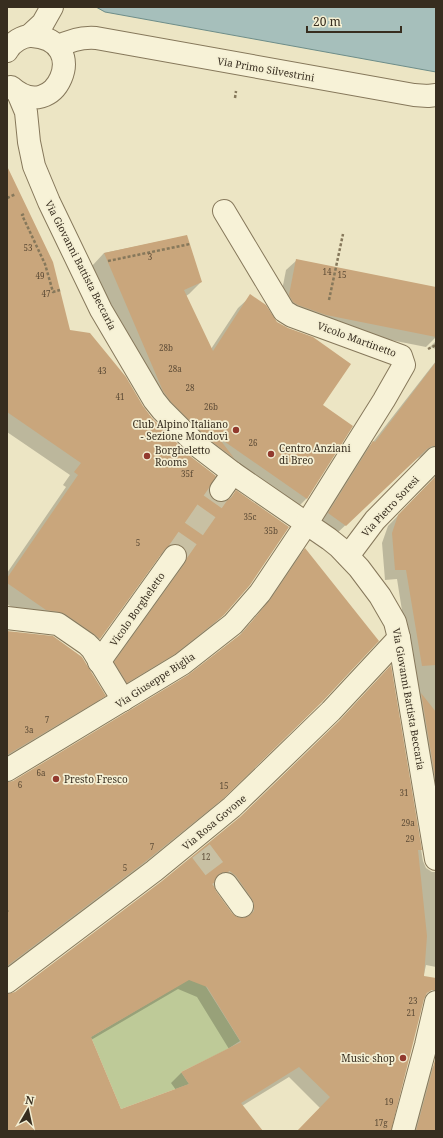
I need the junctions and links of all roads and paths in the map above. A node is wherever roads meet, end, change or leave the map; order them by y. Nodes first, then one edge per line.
1 (51, 10) edge
2 (30, 35) junction
3 (7, 51) edge
4 (58, 51) junction
5 (11, 88) edge
6 (436, 95) edge
7 (43, 96) junction
8 (28, 126) junction
9 (224, 211) dead end
10 (22, 215) dead end
11 (342, 234) dead end
12 (190, 244) dead end
13 (108, 262) dead end
14 (60, 290) dead end
15 (329, 302) dead end
16 (436, 458) edge
17 (233, 473) junction
18 (221, 490) tunnel mouth
19 (307, 523) junction
20 (175, 556) tunnel mouth
21 (348, 556) junction
22 (7, 618) edge
23 (399, 638) junction
24 (100, 662) junction
25 (123, 700) junction
26 (7, 770) edge
27 (436, 858) edge
28 (226, 884) tunnel mouth
29 (242, 906) dead end
30 (7, 982) edge
31 (436, 1002) edge
32 (403, 1131) edge

1 - 2 street
1 - 4 street
2 - 3 street
2 - 4 street
4 - 6 street, Via Primo Silvestrini
4 - 7 street
5 - 7 street
5 - 8 street, Via Giovanni Battista Beccaria
7 - 8 street, Via Giovanni Battista Beccaria
8 - 17 street, Via Giovanni Battista Beccaria
9 - 19 street, Vicolo Martinetto
10 - 14 path
11 - 15 path
12 - 13 path
16 - 21 street, Via Pietro Soresi
17 - 18 street
17 - 19 street, Via Giovanni Battista Beccaria
19 - 21 street, Via Giovanni Battista Beccaria
19 - 25 street, Via Giuseppe Biglia
20 - 24 street, Vicolo Borgheletto
21 - 23 street, Via Giovanni Battista Beccaria
22 - 24 street
23 - 27 street, Via Giovanni Battista Beccaria
23 - 30 street, Via Rosa Govone
24 - 25 street
25 - 26 street, Via Giuseppe Biglia
28 - 29 street
31 - 32 street

